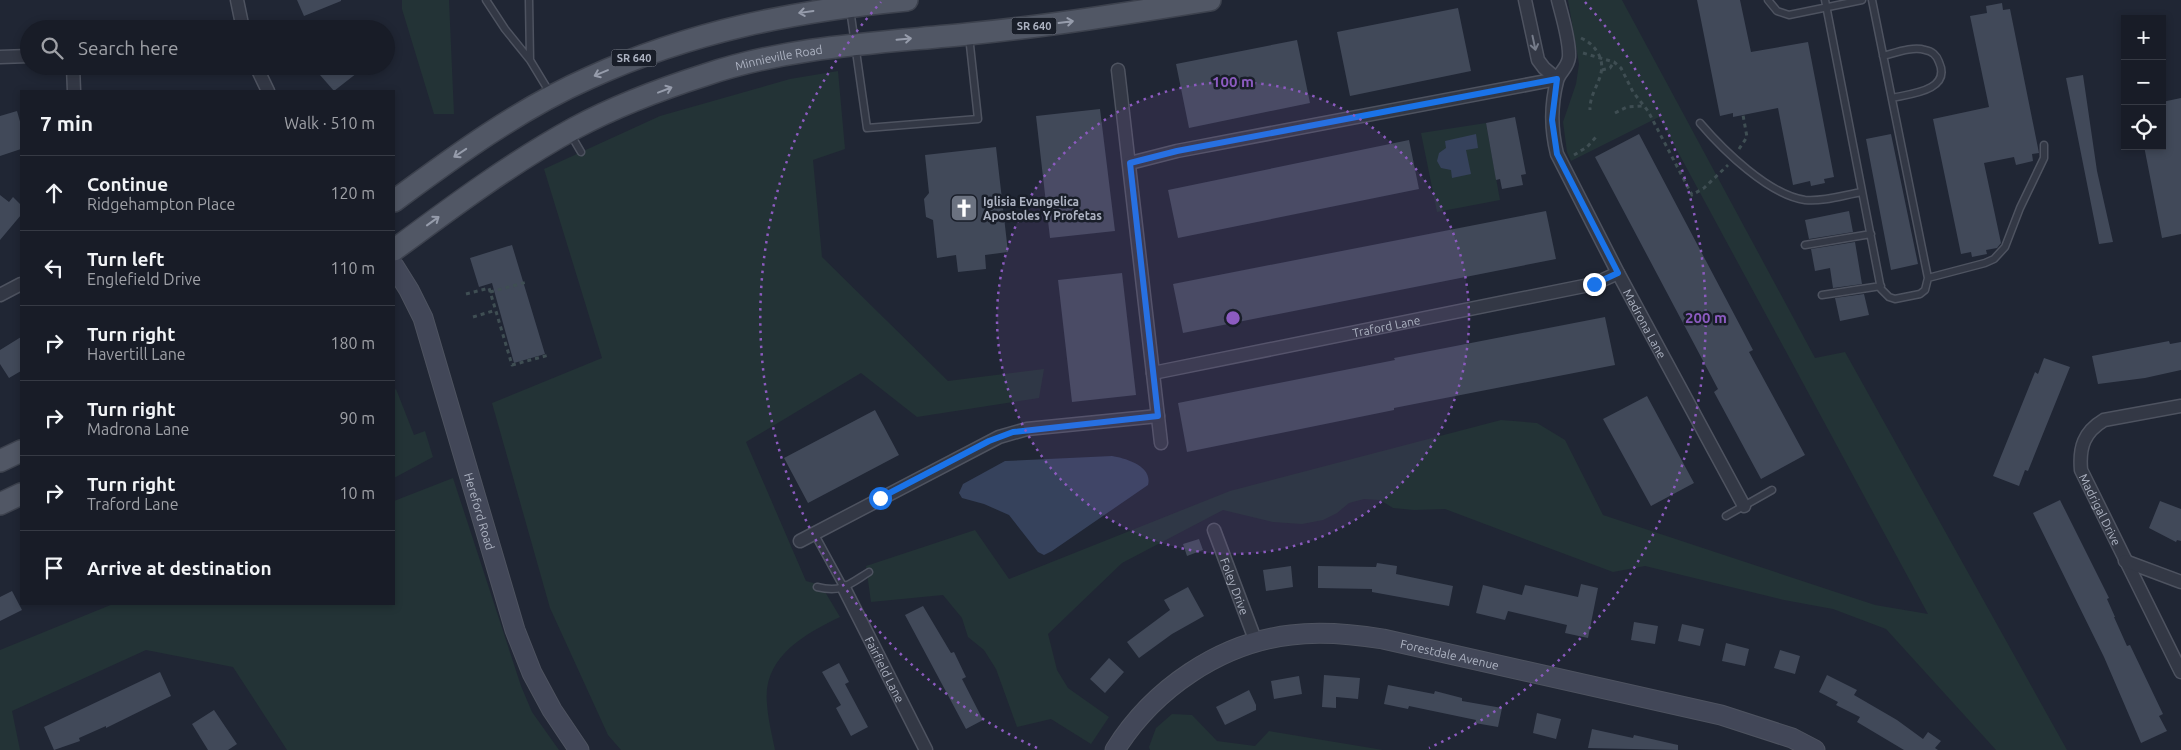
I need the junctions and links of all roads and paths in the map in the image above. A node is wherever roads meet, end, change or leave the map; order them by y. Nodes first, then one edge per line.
1 (237, 0) edge
2 (486, 0) edge
3 (529, 0) edge
4 (907, 0) edge
5 (1210, 0) edge
6 (1525, 0) edge
7 (1558, 0) edge
8 (1768, 0) edge
9 (1862, 0) edge
10 (1872, 0) edge
11 (849, 3) edge
12 (1825, 4) edge
13 (241, 20) edge
14 (968, 34) junction
15 (1580, 37) dead end
16 (856, 43) junction
17 (1583, 53) dead end
18 (20, 56) edge
19 (1883, 56) junction
20 (0, 57) edge
21 (1601, 58) junction
22 (530, 60) junction
23 (1614, 62) junction
24 (1118, 70) dead end
25 (1602, 70) junction
26 (73, 75) edge
27 (260, 75) edge
28 (1557, 79) junction
29 (74, 90) edge
30 (268, 90) edge
31 (552, 97) junction
32 (1892, 98) junction
33 (1644, 106) junction
34 (1590, 110) dead end
35 (1615, 113) dead end
36 (1743, 115) dead end
37 (1700, 123) dead end
38 (569, 132) junction
39 (1596, 137) dead end
40 (2044, 145) dead end
41 (1738, 150) dead end
42 (581, 152) dead end
43 (1574, 155) dead end
44 (1730, 162) dead end
45 (1130, 163) junction
46 (1862, 192) junction
47 (395, 200) edge
48 (1870, 234) junction
49 (1806, 244) dead end
50 (395, 249) edge
51 (395, 268) edge
52 (1618, 273) junction
53 (1928, 278) junction
54 (527, 282) dead end
55 (20, 285) edge
56 (1881, 286) junction
57 (490, 292) junction
58 (466, 294) dead end
59 (0, 295) edge
60 (1822, 295) dead end
61 (493, 311) dead end
62 (473, 317) dead end
63 (549, 355) dead end
64 (1153, 373) junction
65 (2181, 406) edge
66 (1158, 416) junction
67 (1162, 443) dead end
68 (20, 451) edge
69 (0, 461) edge
70 (1772, 490) dead end
71 (20, 494) edge
72 (0, 504) edge
73 (1744, 506) junction
74 (1726, 516) dead end
75 (1214, 530) dead end
76 (814, 533) junction
77 (800, 541) dead end
78 (2125, 561) junction
79 (868, 572) dead end
80 (2181, 582) edge
81 (817, 587) dead end
82 (844, 588) junction
83 (1256, 642) junction
84 (2181, 672) edge
85 (579, 750) edge
86 (926, 750) edge
87 (1115, 750) edge
88 (1814, 750) edge

1 - 13 street
2 - 22 lane
3 - 22 lane
4 - 11 main road, SR 640
14 -> 5 main road, Minnieville Road / SR 640
6 -> 28 street
7 - 28 street, Madrona Lane
8 - 12 lane
9 - 12 lane
10 - 19 lane
11 - 16 lane
11 -> 31 main road, SR 640
12 - 46 lane
16 -> 14 main road, Minnieville Road / SR 640
14 - 16 lane
15 - 21 path
38 -> 16 main road, Minnieville Road / SR 640
17 - 21 path
18 - 20 street
19 - 32 lane
19 - 32 lane
21 - 23 path
21 - 25 path
22 - 31 lane
23 - 25 path
23 - 33 path
24 - 45 street
25 - 34 path
26 - 29 street
27 - 30 street
28 - 45 street
28 - 52 street, Madrona Lane
31 -> 47 main road, SR 640
32 - 53 lane
33 - 35 path
33 - 44 path
36 - 41 path
37 - 46 lane
38 - 42 lane
50 -> 38 main road, Minnieville Road / SR 640
39 - 43 path
40 - 53 lane
45 - 64 street
46 - 48 lane
48 - 49 lane
48 - 56 lane
51 - 85 street, Hereford Road
52 - 64 street, Traford Lane
52 - 73 street, Madrona Lane
53 - 56 lane
54 - 57 path
55 - 59 street
56 - 60 lane
57 - 58 path
57 - 63 path
61 - 62 path
64 - 66 street
65 - 78 street, Madrigal Drive
66 - 67 street
66 - 76 street
68 - 69 main road
70 - 73 lane
71 - 72 main road
73 - 74 lane
75 - 83 street, Foley Drive
76 - 77 street
76 - 82 lane
78 - 80 street
78 - 84 street, Madrigal Drive
79 - 82 lane
81 - 82 lane
82 - 86 street, Fairfield Lane
83 - 87 street, Forestdale Avenue
83 - 88 street, Forestdale Avenue

